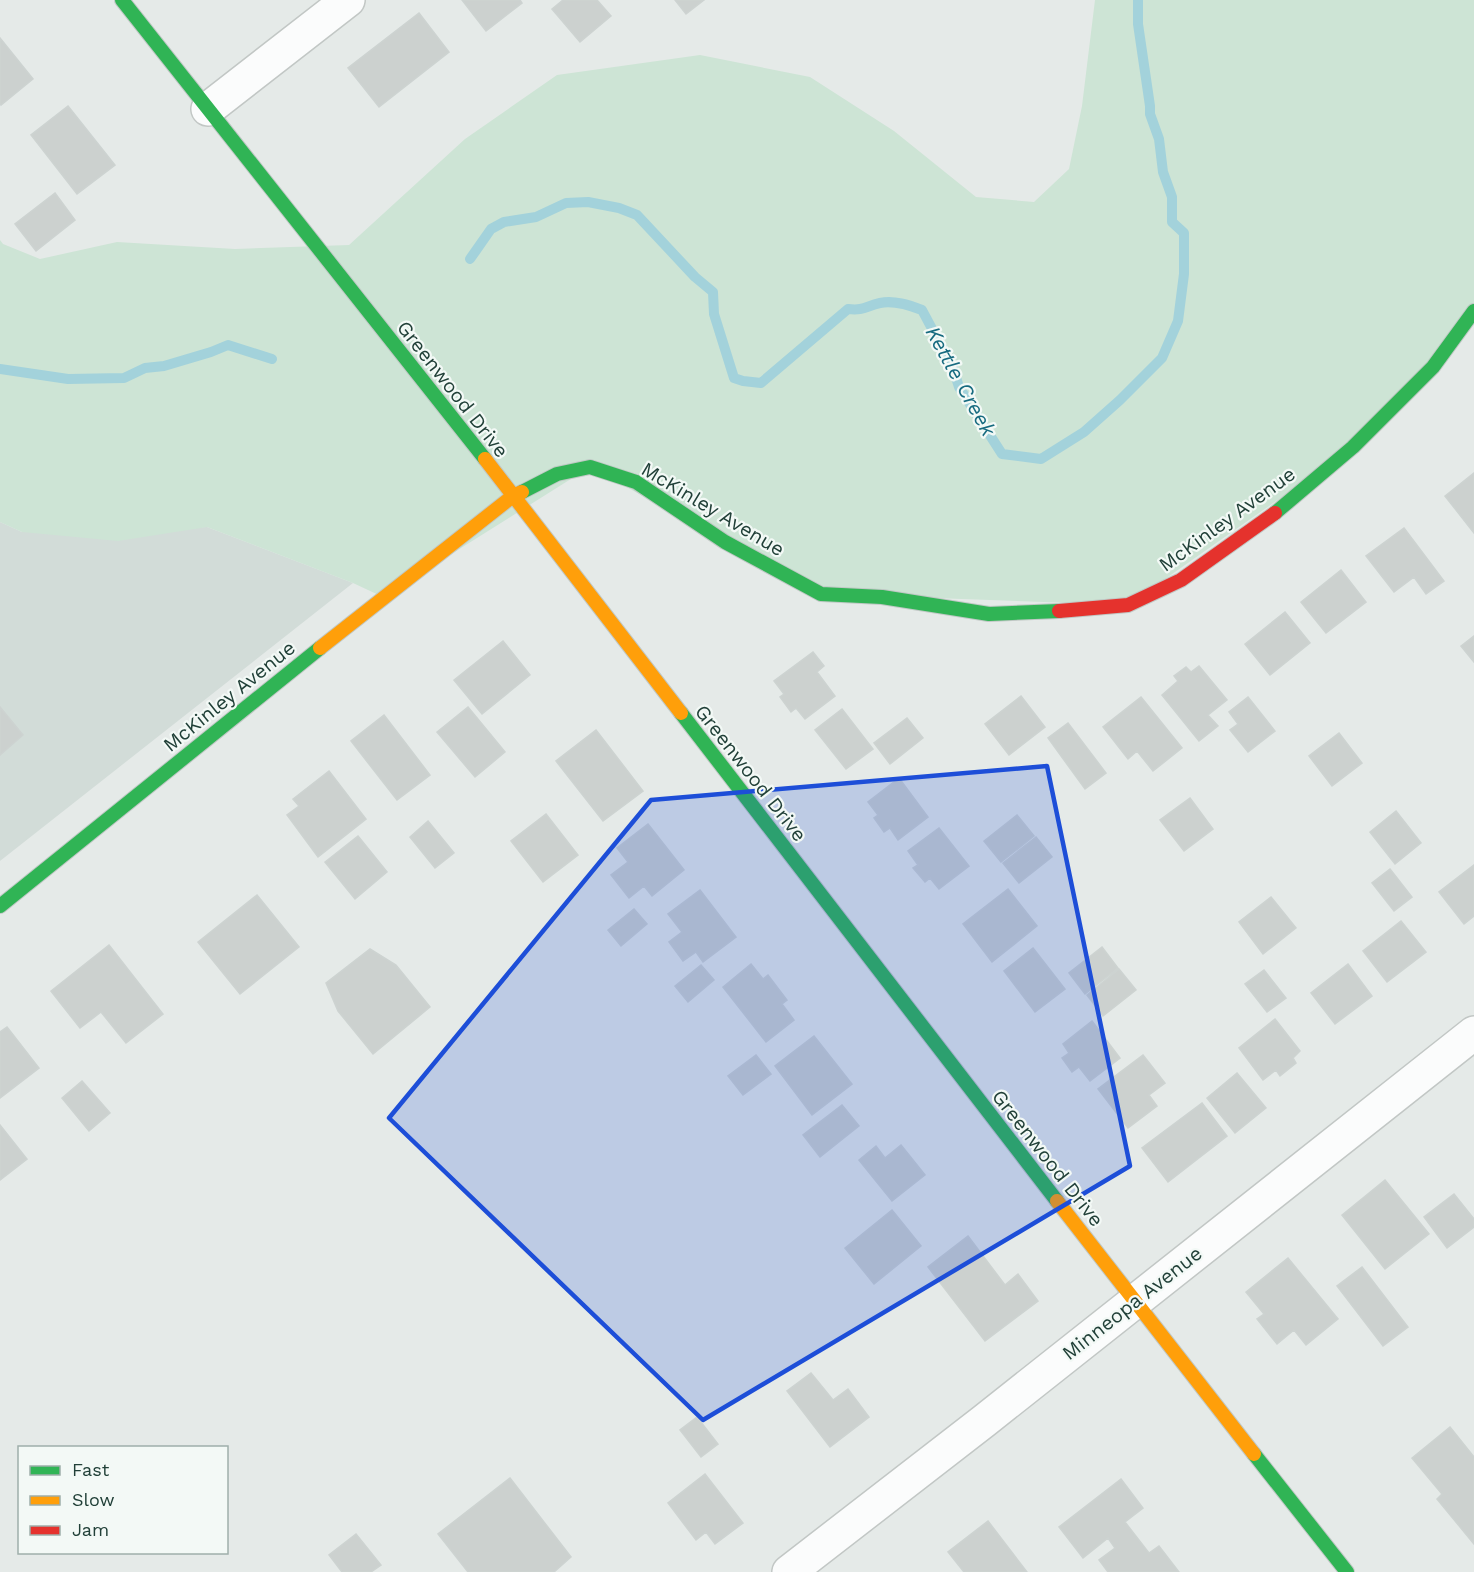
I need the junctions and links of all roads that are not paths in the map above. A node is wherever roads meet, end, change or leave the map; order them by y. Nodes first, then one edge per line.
1 (122, 0) edge
2 (348, 0) edge
3 (208, 109) junction
4 (1474, 311) edge
5 (513, 496) junction
6 (0, 906) edge
7 (1474, 1033) edge
8 (1134, 1301) junction
9 (789, 1572) edge
10 (1347, 1572) edge

1 - 3 street, Greenwood Drive
2 - 3 street
3 - 5 street, Greenwood Drive
4 - 5 street, McKinley Avenue
5 - 6 street, McKinley Avenue
5 - 8 street, Greenwood Drive
7 - 8 street, Minneopa Avenue
8 - 9 street, Minneopa Avenue
8 - 10 street, Greenwood Drive

